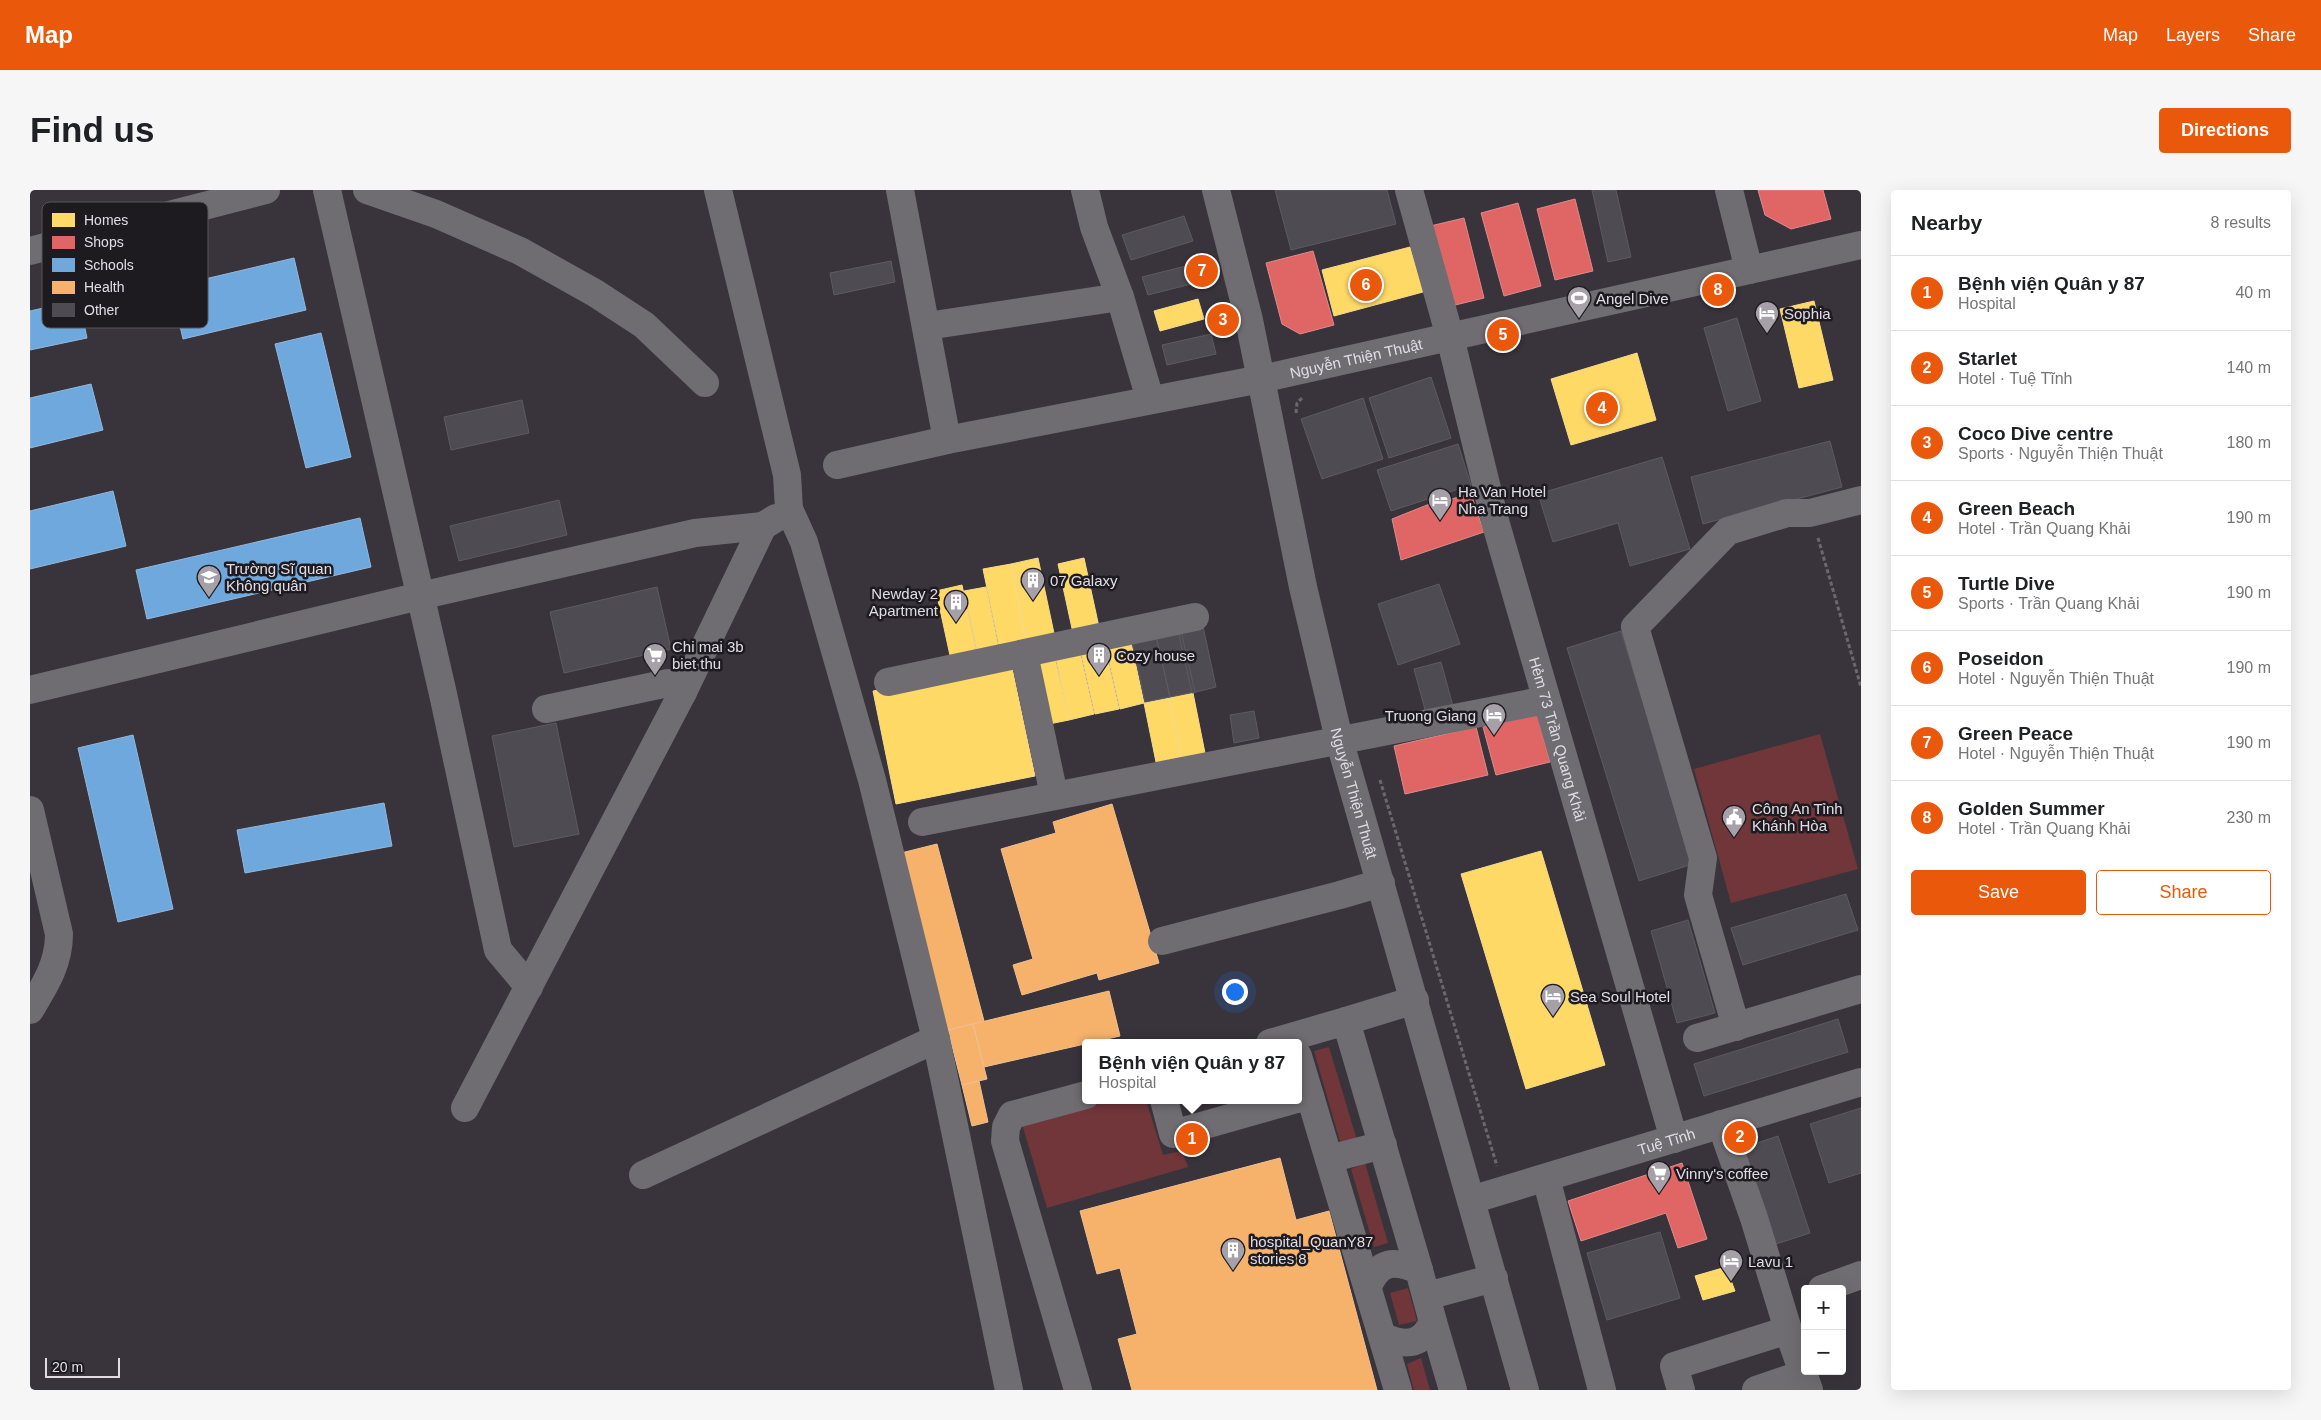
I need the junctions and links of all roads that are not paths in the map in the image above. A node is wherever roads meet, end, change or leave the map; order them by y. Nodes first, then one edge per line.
1 (266, 190) edge
2 (327, 190) edge
3 (367, 190) edge
4 (718, 190) edge
5 (900, 190) edge
6 (1085, 190) edge
7 (1216, 190) edge
8 (1409, 190) edge
9 (1729, 190) edge
10 (208, 205) edge
11 (1861, 245) edge
12 (1749, 270) junction
13 (1120, 297) junction
14 (927, 326) junction
15 (1450, 336) junction
16 (1261, 379) junction
17 (705, 383) dead end
18 (1150, 399) junction
19 (947, 440) junction
20 (837, 466) dead end
21 (1861, 500) edge
22 (790, 509) junction
23 (763, 526) junction
24 (420, 596) junction
25 (1195, 618) dead end
26 (1024, 654) junction
27 (888, 682) dead end
28 (30, 690) edge
29 (683, 692) junction
30 (1546, 700) junction
31 (546, 709) dead end
32 (1339, 739) junction
33 (1054, 795) junction
34 (30, 810) edge
35 (922, 822) dead end
36 (1381, 883) junction
37 (1162, 941) dead end
38 (529, 987) junction
39 (1861, 989) edge
40 (1415, 1000) junction
41 (30, 1010) edge
42 (1346, 1021) junction
43 (1736, 1027) junction
44 (1697, 1038) dead end
45 (936, 1039) junction
46 (1301, 1039) edge
47 (1861, 1082) edge
48 (1082, 1096) edge
49 (1302, 1100) edge
50 (1165, 1104) edge
51 (1280, 1104) edge
52 (465, 1108) dead end
53 (1721, 1124) junction
54 (1674, 1139) junction
55 (1382, 1146) junction
56 (1329, 1159) junction
57 (643, 1175) dead end
58 (1546, 1178) junction
59 (1471, 1200) junction
60 (1419, 1270) junction
61 (1861, 1276) edge
62 (1494, 1278) junction
63 (1834, 1285) edge
64 (1368, 1286) junction
65 (1793, 1299) edge
66 (1430, 1309) junction
67 (1788, 1330) junction
68 (1384, 1337) junction
69 (1806, 1382) edge
70 (1009, 1390) edge
71 (1078, 1390) edge
72 (1398, 1390) edge
73 (1454, 1390) edge
74 (1525, 1390) edge
75 (1602, 1390) edge
76 (1681, 1390) edge
77 (1756, 1390) edge

1 - 10 street
2 - 24 street
3 - 17 street
4 - 22 street
5 - 14 street
6 - 13 street
7 - 16 street, Nguyễn Thiện Thuật
8 - 15 street, Hẻm 73 Trần Quang Khải
9 - 12 street
11 - 12 street, Nguyễn Thiện Thuật
12 - 15 street, Nguyễn Thiện Thuật
13 - 14 street
13 - 18 street
14 - 19 street
15 - 16 street, Nguyễn Thiện Thuật
15 - 30 street, Hẻm 73 Trần Quang Khải
16 - 18 street
16 - 32 street, Nguyễn Thiện Thuật
18 - 19 street
19 - 20 street
21 - 43 street
22 - 23 street
22 - 45 street
23 - 24 street
23 - 29 street
24 - 28 street
24 - 38 street
25 - 26 street
26 - 27 street
26 - 33 street
29 - 31 street
29 - 38 street
30 - 32 street
30 - 54 street, Hẻm 73 Trần Quang Khải
32 - 33 street
32 - 36 street, Nguyễn Thiện Thuật
33 - 35 street
34 - 41 street
36 - 37 street
36 - 40 street, Nguyễn Thiện Thuật
38 - 52 street
39 - 43 street
40 - 42 street
40 - 59 street, Nguyễn Thiện Thuật
42 - 46 street
42 - 55 street
43 - 44 street
45 - 57 street
45 - 70 street
47 - 53 street, Tuệ Tĩnh
48 - 71 street
49 - 56 street
50 - 51 street
53 - 54 street, Tuệ Tĩnh
53 - 65 street
54 - 58 street, Tuệ Tĩnh
55 - 56 street
55 - 60 street
56 - 64 street
58 - 59 street, Tuệ Tĩnh
58 - 75 street
59 - 62 street, Nguyễn Thiện Thuật
60 - 64 street
60 - 66 street
61 - 63 street
62 - 66 street
62 - 74 street, Nguyễn Thiện Thuật
64 - 68 street
65 - 67 street
66 - 68 street
66 - 73 street
67 - 69 street
67 - 76 street
68 - 72 street
69 - 77 street

